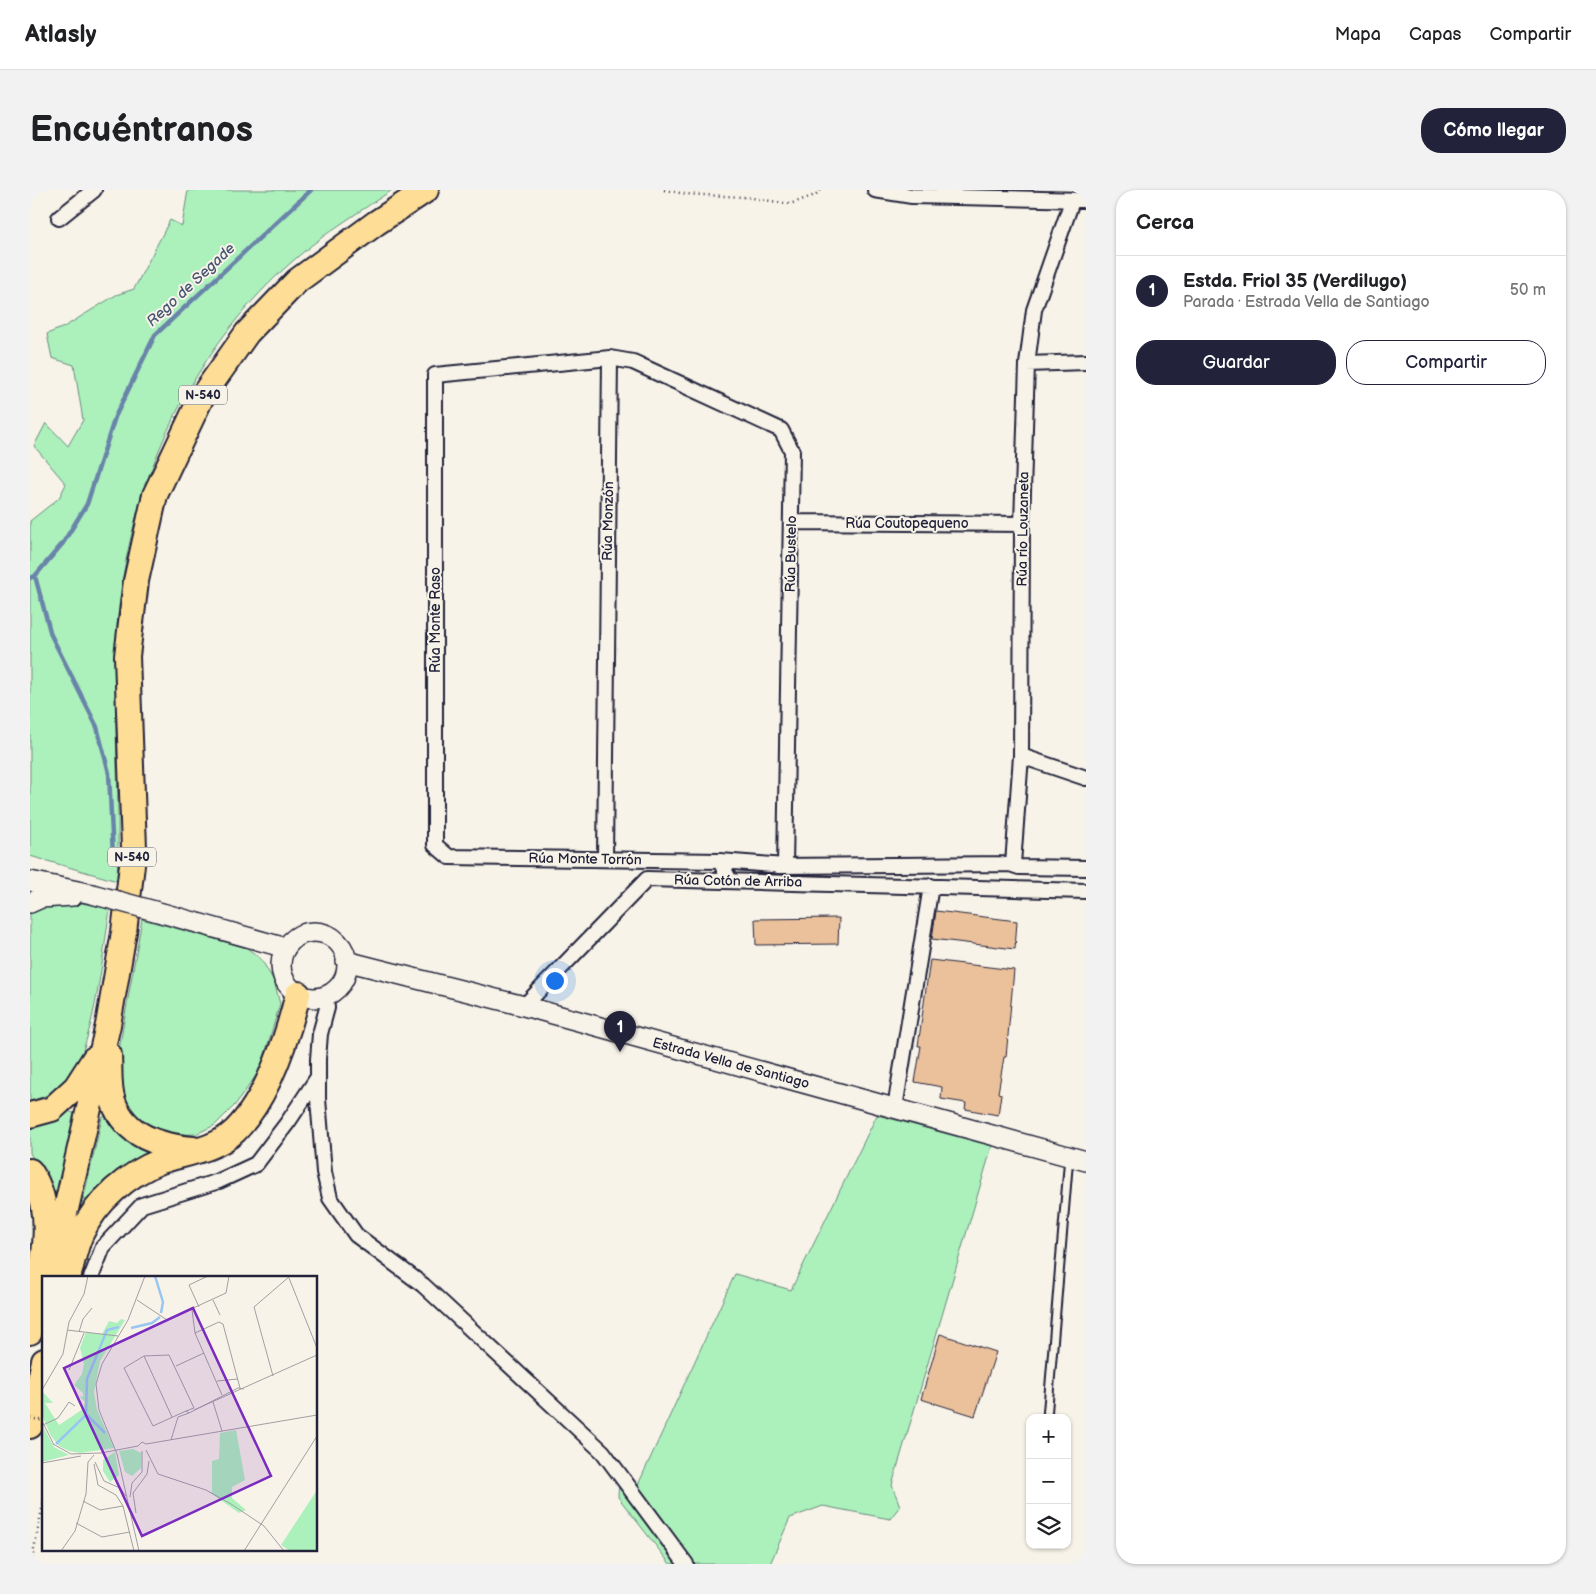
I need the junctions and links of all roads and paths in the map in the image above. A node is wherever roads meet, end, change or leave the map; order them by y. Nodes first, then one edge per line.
1 (94, 190) edge
2 (426, 190) edge
3 (664, 190) edge
4 (821, 190) edge
5 (875, 190) edge
6 (1086, 200) edge
7 (1072, 201) junction
8 (59, 218) dead end
9 (610, 358) junction
10 (1086, 362) edge
11 (1027, 364) junction
12 (792, 522) junction
13 (1022, 524) junction
14 (1021, 756) junction
15 (1086, 778) edge
16 (449, 857) joint
17 (605, 859) junction
18 (720, 861) junction
19 (785, 866) junction
20 (1013, 866) junction
21 (1086, 868) edge
22 (30, 881) edge
23 (730, 881) junction
24 (931, 886) junction
25 (1010, 890) junction
26 (1086, 891) edge
27 (92, 894) junction
28 (30, 902) edge
29 (286, 948) junction
30 (346, 961) junction
31 (298, 994) junction
32 (326, 995) junction
33 (524, 1006) junction
34 (108, 1024) junction
35 (102, 1047) junction
36 (318, 1077) junction
37 (895, 1108) junction
38 (30, 1115) edge
39 (203, 1150) junction
40 (1077, 1158) edge
41 (30, 1171) edge
42 (66, 1209) junction
43 (48, 1276) edge
44 (56, 1276) edge
45 (69, 1276) edge
46 (92, 1276) edge
47 (42, 1297) edge
48 (30, 1332) edge
49 (30, 1340) edge
50 (42, 1371) edge
51 (1047, 1414) edge
52 (30, 1426) edge
53 (42, 1509) edge
54 (31, 1564) edge
55 (686, 1564) edge

1 - 8 street
2 - 34 highway, N-540
3 - 4 path
5 - 7 street
6 - 7 street
7 - 11 street, Rúa río Louzaneta
9 - 12 street, Rúa Bustelo
9 - 16 street, Rúa Monte Raso
9 - 17 street, Rúa Monzón
10 - 11 street
11 - 13 street, Rúa río Louzaneta
12 - 13 street, Rúa Coutopequeno
12 - 19 street, Rúa Bustelo
13 - 14 street, Rúa río Louzaneta
14 - 15 street
14 - 20 street, Rúa río Louzaneta
16 - 17 street, Rúa Monte Torrón
17 - 18 street, Rúa Monte Torrón
18 - 19 street, Rúa Monte Torrón
18 - 23 street
19 - 20 street, Rúa Monte Torrón
19 - 23 street, Rúa Monte Torrón
20 - 21 street, Rúa Monte Torrón
20 - 25 street
20 - 25 street
22 - 27 main road
23 - 24 street, Rúa Cotón de Arriba
23 - 33 street, Rúa Cotón de Arriba
24 - 25 street, Rúa Cotón de Arriba
24 - 37 street
25 - 26 street, Rúa Cotón de Arriba
27 - 28 main road
27 - 29 main road, bridge
29 - 30 main road
29 - 31 main road
30 - 32 main road
30 - 33 main road, Estrada Vella de Santiago
31 - 32 main road
31 - 39 highway
32 - 36 street
33 - 37 main road, Estrada Vella de Santiago
34 - 35 highway, N-540
34 - 39 highway
35 - 38 highway
35 - 42 highway, N-540
36 - 46 street
36 - 55 street
37 - 40 main road, Estrada Vella de Santiago
39 - 45 highway
40 - 51 lane
41 - 48 highway
42 - 43 highway, N-540
42 - 44 highway, N-540
47 - 49 highway
50 - 52 highway
53 - 54 path

